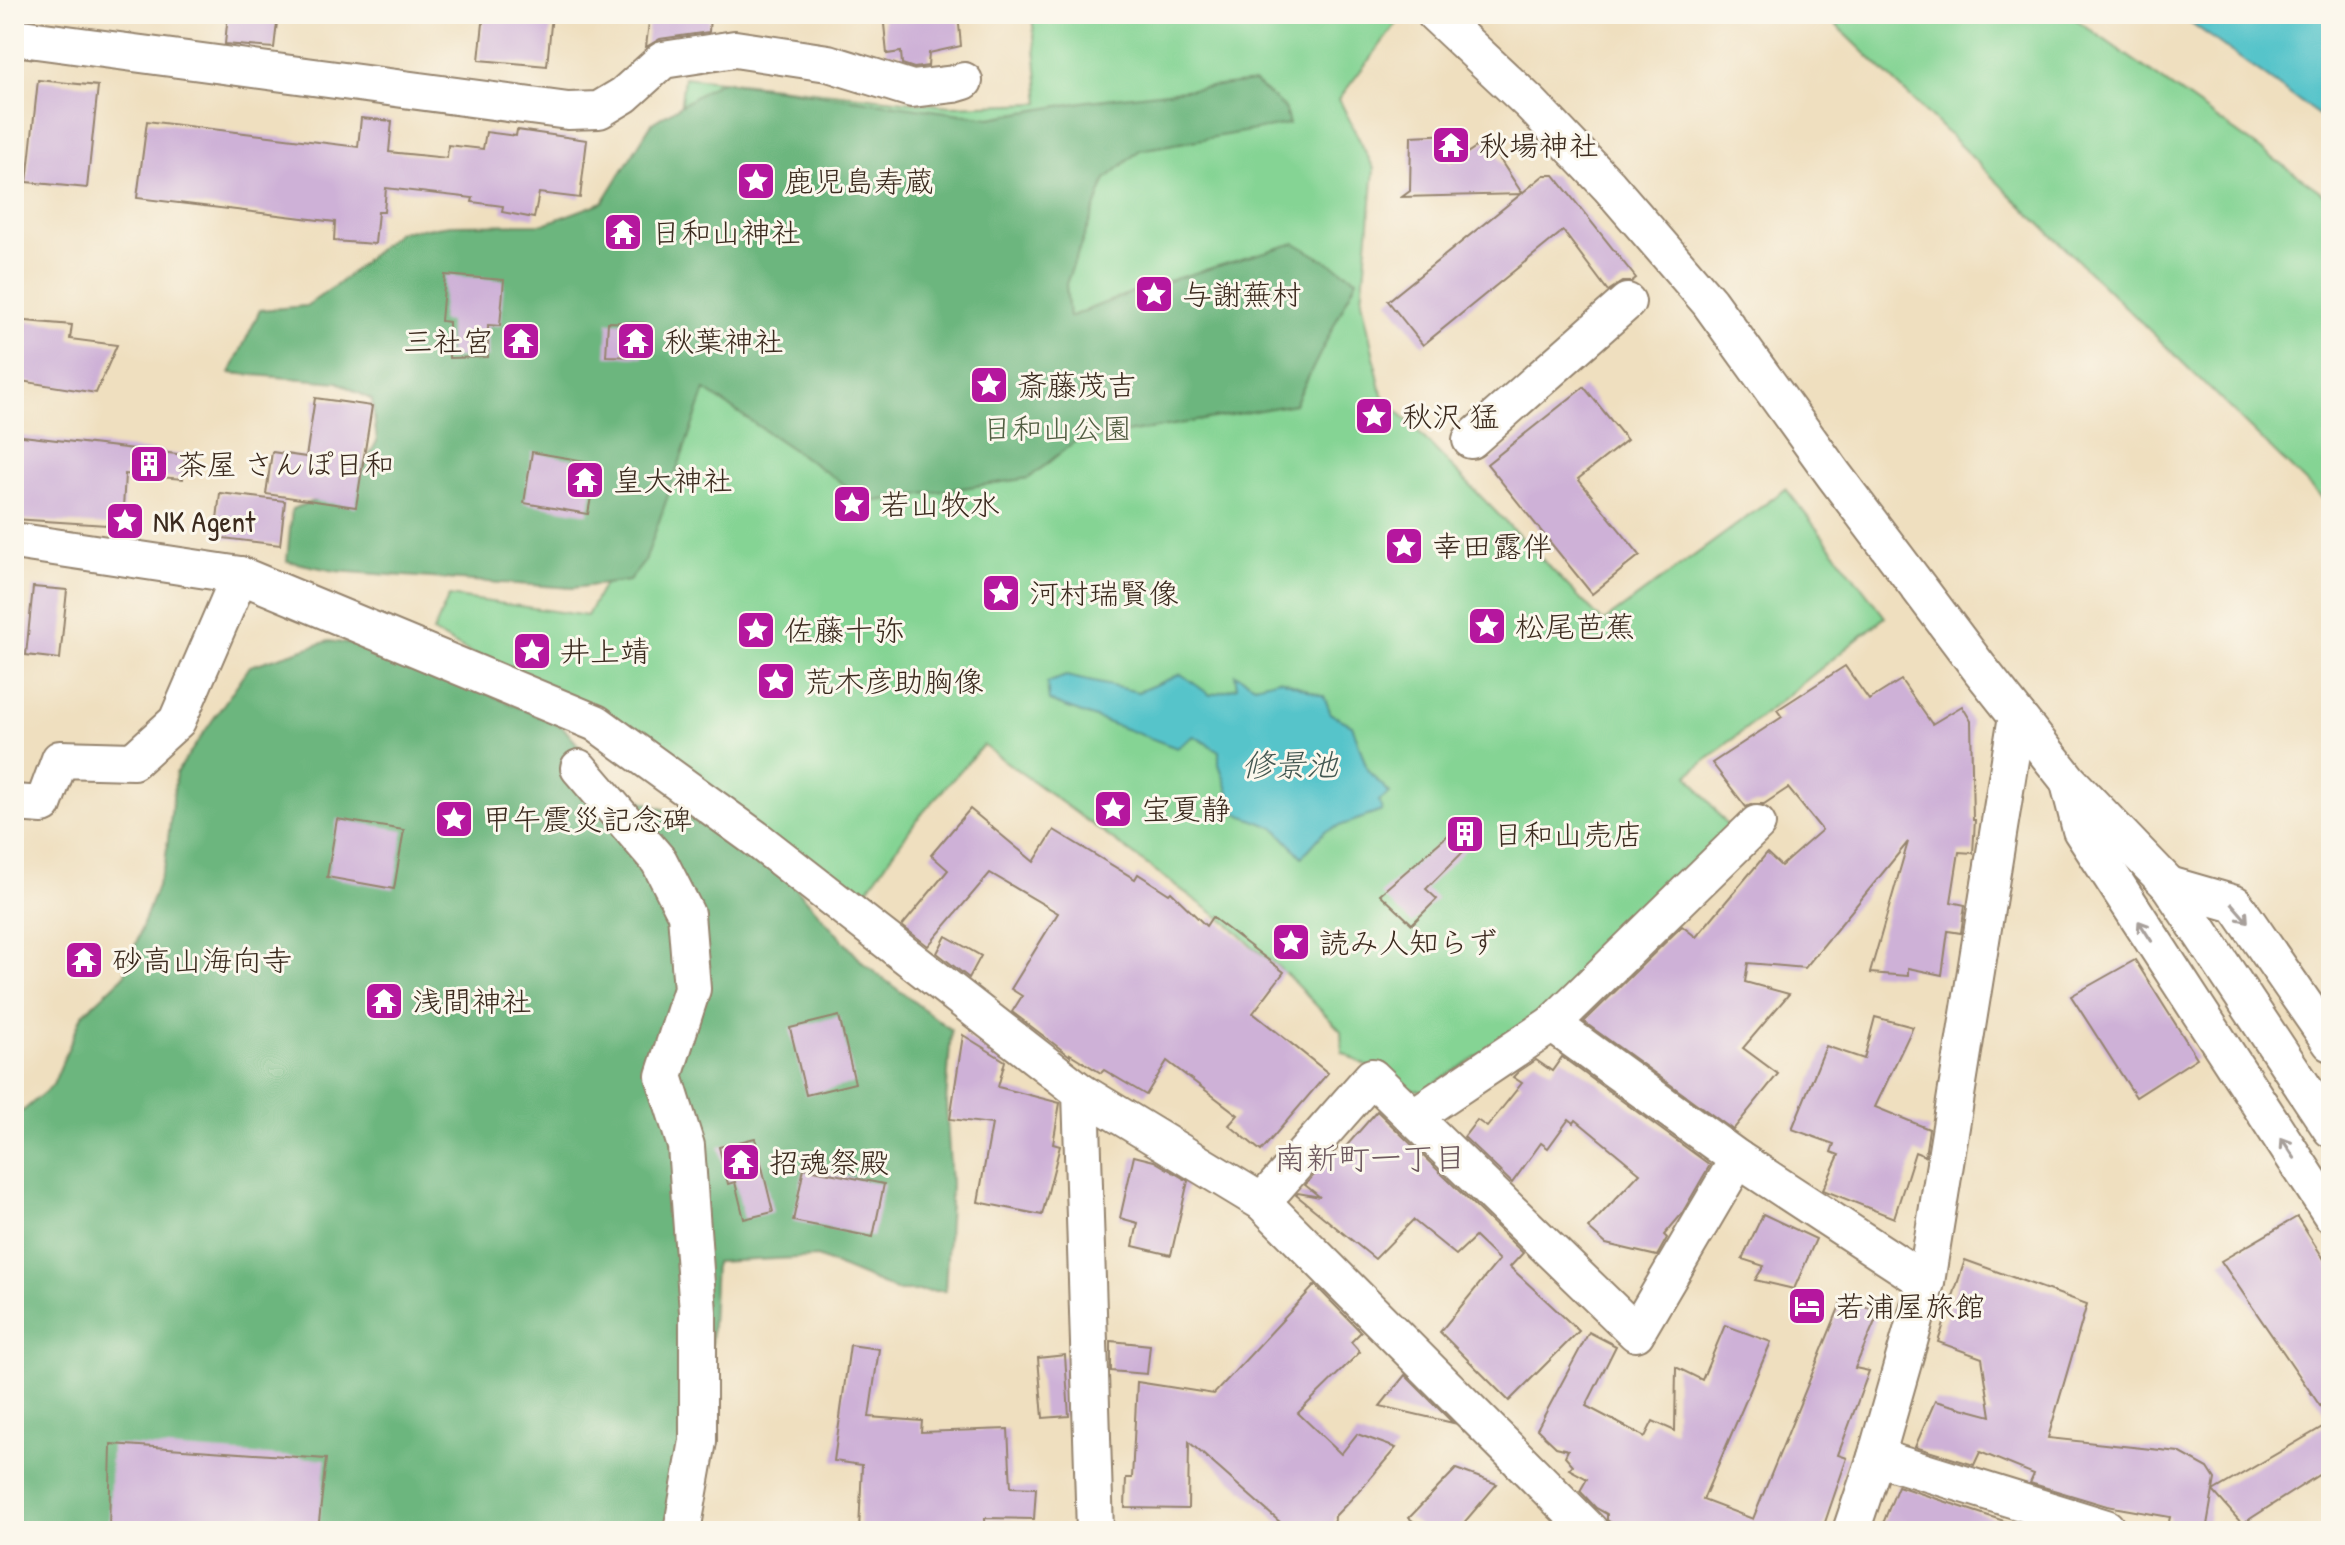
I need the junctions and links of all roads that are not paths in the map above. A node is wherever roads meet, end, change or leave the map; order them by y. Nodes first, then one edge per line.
1 (1435, 14) edge
2 (14, 37) edge
3 (964, 81) dead end
4 (1627, 302) dead end
5 (1471, 440) dead end
6 (14, 541) edge
7 (240, 575) junction
8 (2017, 716) junction
9 (579, 768) dead end
10 (2068, 780) junction
11 (14, 803) edge
12 (1757, 824) dead end
13 (2169, 885) junction
14 (1552, 1024) junction
15 (2331, 1043) edge
16 (1081, 1092) junction
17 (1413, 1117) junction
18 (2331, 1129) edge
19 (1738, 1159) junction
20 (1262, 1202) junction
21 (2331, 1214) edge
22 (1926, 1282) junction
23 (1876, 1457) junction
24 (682, 1531) edge
25 (1095, 1531) edge
26 (1590, 1531) edge
27 (1851, 1531) edge
28 (2106, 1531) edge

1 - 8 street
2 - 3 street
4 - 5 street
6 - 7 street
7 - 11 street
7 - 16 street
8 - 10 street
8 - 22 street
9 - 24 street
10 - 13 street
21 -> 10 street
12 - 14 street
13 -> 15 street
13 - 18 street
14 - 17 street
14 - 19 street
16 - 20 street
16 - 25 street
17 - 19 street
17 - 20 street
19 - 22 street
20 - 26 street
22 - 23 street
23 - 27 street
23 - 28 street

